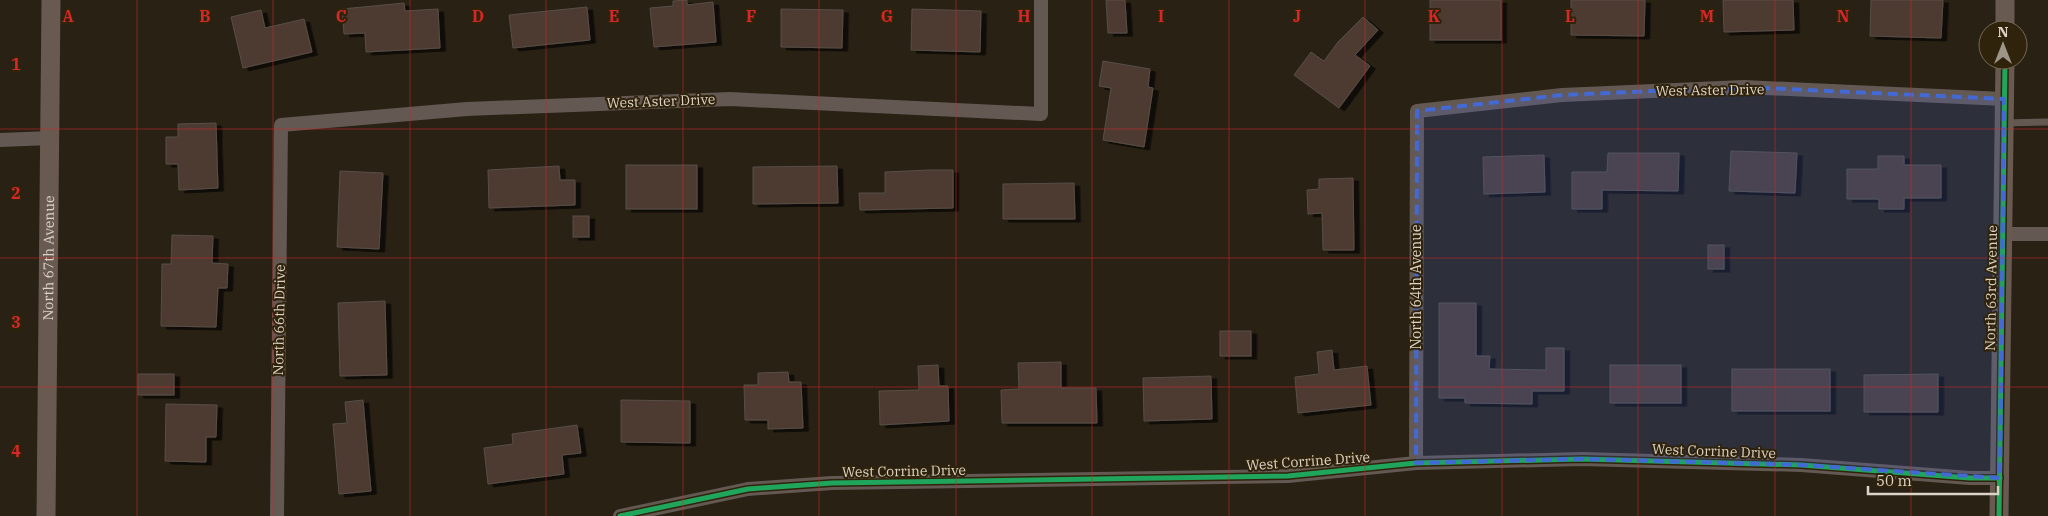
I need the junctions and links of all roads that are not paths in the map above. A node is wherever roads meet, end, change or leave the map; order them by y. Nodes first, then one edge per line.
1 (51, 0) edge
2 (1040, 0) edge
3 (2005, 0) edge
4 (2005, 20) edge
5 (2004, 70) edge
6 (2004, 99) junction
7 (1417, 111) joint
8 (2048, 122) edge
9 (2004, 123) junction
10 (281, 125) joint
11 (51, 138) junction
12 (0, 140) edge
13 (2003, 234) junction
14 (2048, 234) edge
15 (1416, 463) junction
16 (2000, 478) junction
17 (46, 516) edge
18 (277, 516) edge
19 (620, 516) edge
20 (1999, 516) edge

1 - 11 main road, North 67th Avenue
2 - 10 street, West Aster Drive
3 - 4 main road
5 - 6 main road, North 63rd Avenue
6 - 7 street, West Aster Drive
6 - 9 main road, North 63rd Avenue
7 - 15 street, North 64th Avenue
8 - 9 lane
9 - 13 main road, North 63rd Avenue
10 - 18 street, North 66th Drive
11 - 12 street
11 - 17 main road, North 67th Avenue
13 - 14 street
13 - 16 main road, North 63rd Avenue
15 - 16 street, West Corrine Drive
15 - 19 street, West Corrine Drive
16 - 20 main road, North 63rd Avenue

